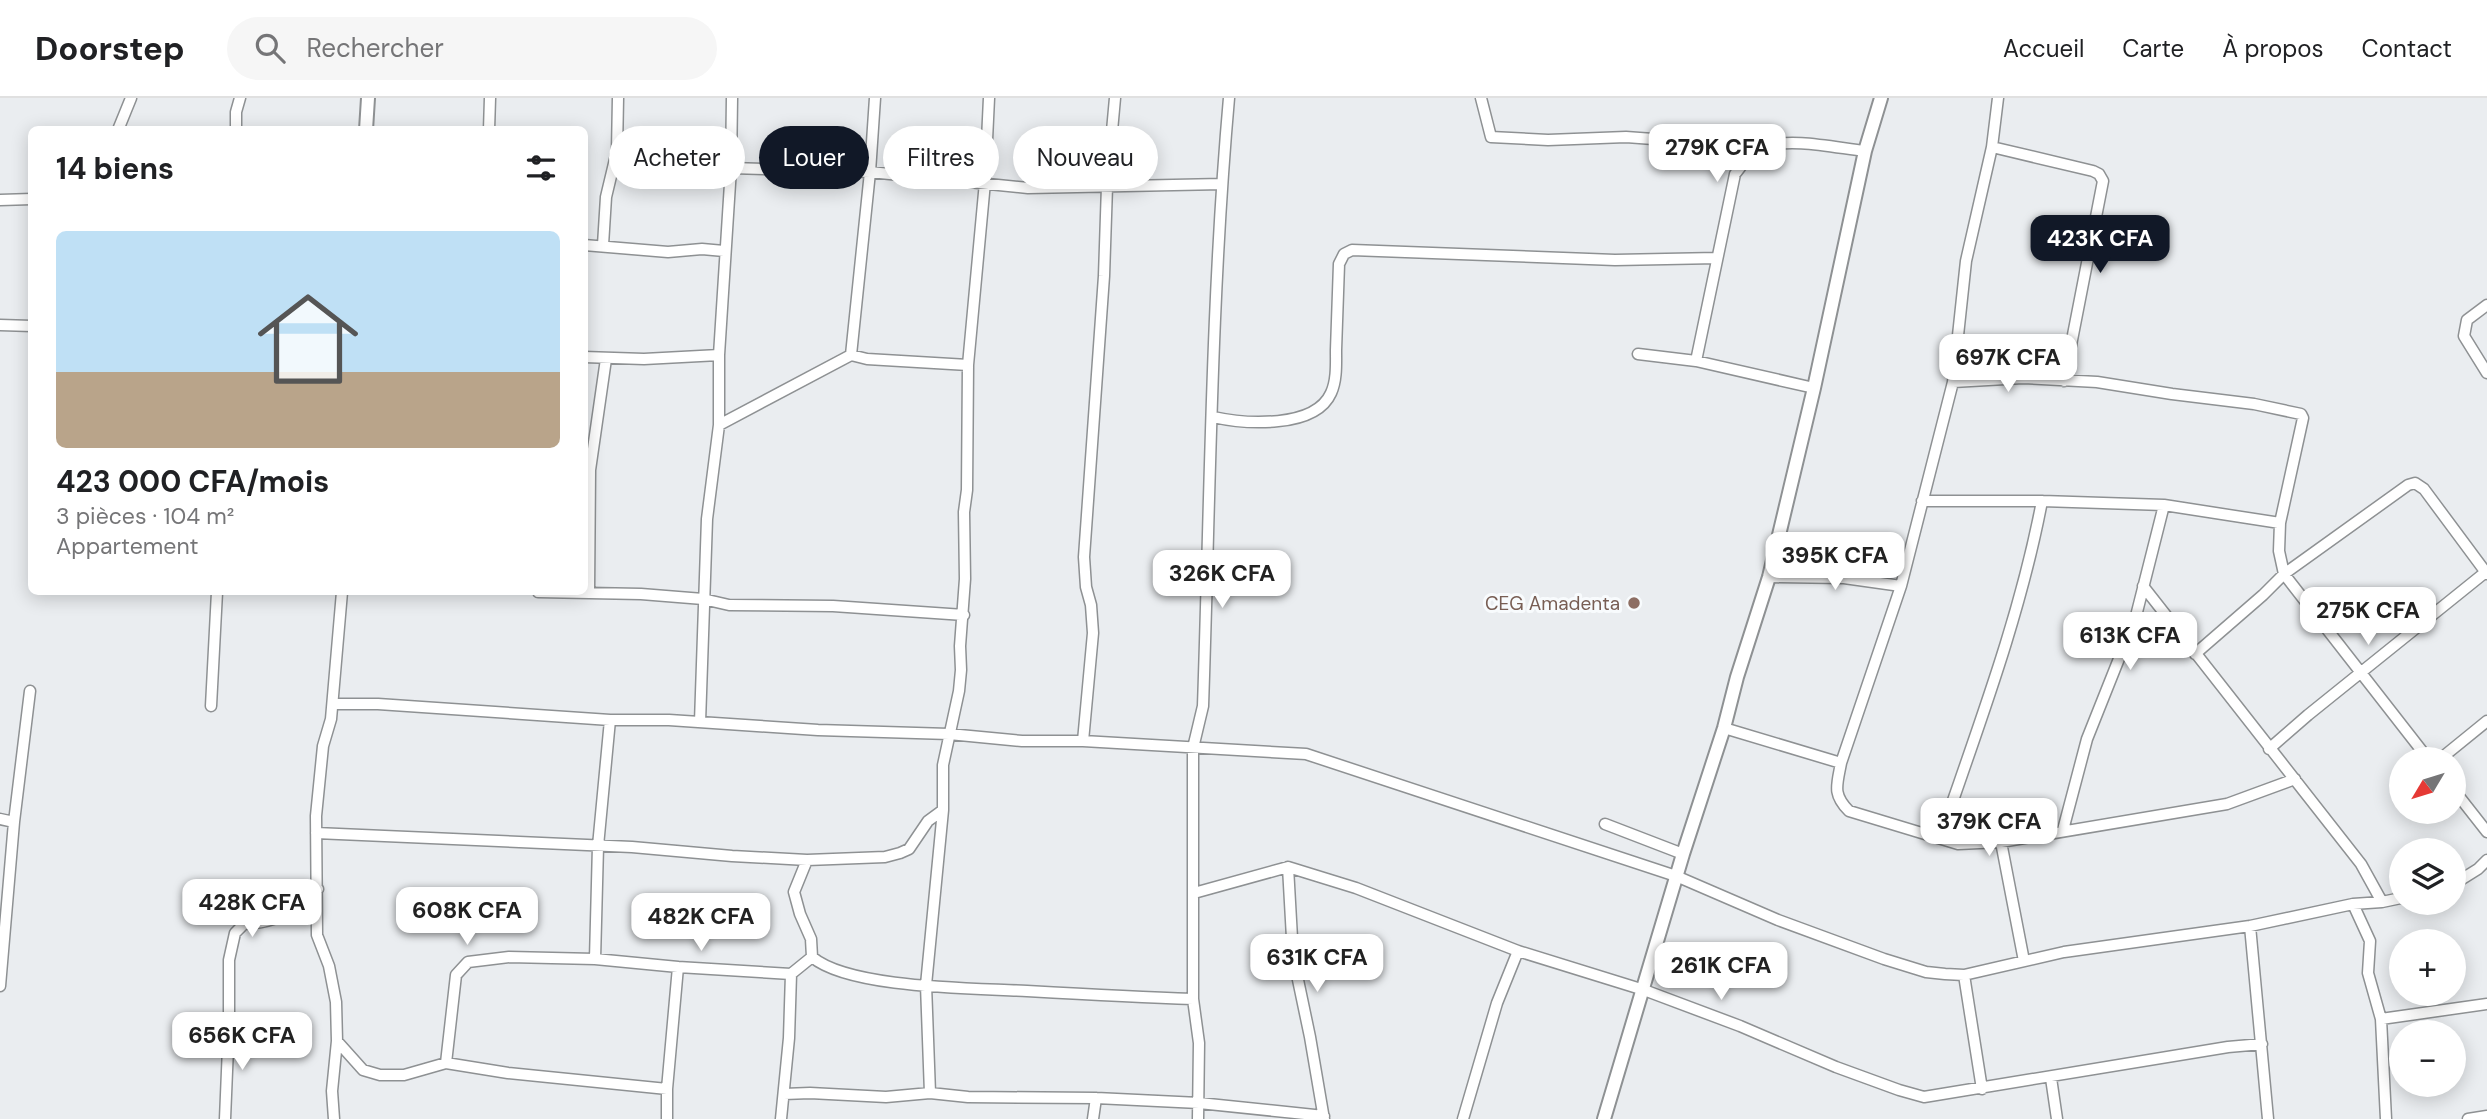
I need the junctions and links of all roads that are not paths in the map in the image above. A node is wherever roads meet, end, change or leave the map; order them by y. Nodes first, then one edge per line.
1 (131, 98) edge
2 (240, 98) edge
3 (368, 98) edge
4 (490, 98) edge
5 (618, 98) edge
6 (732, 98) edge
7 (875, 98) edge
8 (989, 98) edge
9 (1115, 98) edge
10 (1229, 98) edge
11 (1481, 98) edge
12 (1881, 98) edge
13 (1998, 98) edge
14 (120, 126) edge
15 (236, 126) edge
16 (366, 126) edge
17 (489, 126) edge
18 (732, 126) edge
19 (988, 126) edge
20 (1112, 126) edge
21 (1761, 147) junction
22 (1992, 148) junction
23 (1865, 151) junction
24 (745, 168) edge
25 (870, 172) junction
26 (883, 173) edge
27 (1222, 184) junction
28 (1158, 185) edge
29 (729, 189) edge
30 (984, 189) edge
31 (1107, 189) edge
32 (28, 199) edge
33 (0, 200) edge
34 (588, 245) edge
35 (603, 245) junction
36 (724, 251) junction
37 (1717, 258) junction
38 (2487, 305) edge
39 (0, 325) edge
40 (28, 326) edge
41 (1638, 354) dead end
42 (719, 355) junction
43 (851, 355) junction
44 (588, 357) edge
45 (606, 359) junction
46 (1696, 361) junction
47 (968, 365) junction
48 (2487, 373) edge
49 (2064, 381) junction
50 (1953, 382) junction
51 (1814, 388) junction
52 (1213, 417) junction
53 (719, 425) junction
54 (1922, 501) junction
55 (2042, 501) junction
56 (2164, 505) junction
57 (2280, 523) junction
58 (2486, 573) edge
59 (2284, 574) junction
60 (1769, 577) junction
61 (1901, 586) junction
62 (2143, 586) junction
63 (589, 593) joint
64 (217, 595) edge
65 (342, 595) edge
66 (703, 599) junction
67 (964, 615) junction
68 (2195, 654) junction
69 (2362, 671) junction
70 (30, 691) dead end
71 (333, 704) junction
72 (211, 706) dead end
73 (610, 720) junction
74 (2487, 721) edge
75 (700, 722) junction
76 (1724, 727) junction
77 (949, 734) junction
78 (1083, 741) junction
79 (2419, 747) edge
80 (2455, 747) edge
81 (1193, 748) junction
82 (2269, 749) junction
83 (1841, 763) junction
84 (2295, 779) junction
85 (2466, 805) edge
86 (943, 810) junction
87 (0, 819) edge
88 (15, 822) junction
89 (1605, 824) dead end
90 (2063, 830) junction
91 (2487, 832) edge
92 (316, 833) junction
93 (1940, 838) junction
94 (2001, 842) junction
95 (598, 846) junction
96 (1683, 854) junction
97 (807, 860) junction
98 (2487, 860) edge
99 (1288, 867) junction
100 (1676, 876) junction
101 (2466, 877) edge
102 (318, 889) junction
103 (1194, 893) junction
104 (2389, 901) edge
105 (2382, 902) junction
106 (2354, 904) junction
107 (2250, 926) junction
108 (2, 942) edge
109 (1518, 951) junction
110 (812, 957) junction
111 (595, 960) junction
112 (2024, 961) junction
113 (678, 967) junction
114 (791, 974) junction
115 (1964, 975) junction
116 (926, 985) junction
117 (0, 986) edge
118 (1644, 990) junction
119 (1193, 999) junction
120 (2487, 1004) edge
121 (2381, 1019) junction
122 (337, 1041) junction
123 (2262, 1044) junction
124 (446, 1063) junction
125 (2051, 1077) junction
126 (667, 1089) junction
127 (1982, 1089) junction
128 (930, 1093) junction
129 (784, 1094) junction
130 (1096, 1098) junction
131 (1199, 1103) junction
132 (2487, 1116) edge
133 (1324, 1118) edge
134 (225, 1119) edge
135 (334, 1119) edge
136 (667, 1119) edge
137 (781, 1119) edge
138 (1093, 1119) edge
139 (1198, 1119) edge
140 (1463, 1119) edge
141 (1604, 1119) edge
142 (2057, 1119) edge
143 (2268, 1119) edge
144 (2386, 1119) edge
145 (2468, 1119) edge

1 - 14 street
2 - 15 street
3 - 16 street
4 - 17 street
5 - 35 street
6 - 18 street
7 - 25 street
8 - 19 street
9 - 20 street
10 - 27 street
11 - 21 street
12 - 23 street
13 - 22 street
21 - 23 street
21 - 37 street
22 - 49 street
22 - 50 street
23 - 51 street
24 - 25 street
25 - 26 street
25 - 43 street
27 - 28 street
27 - 52 street
29 - 36 street
30 - 47 street
31 - 78 street
32 - 33 street
34 - 35 street
35 - 36 street
36 - 42 street
37 - 46 street
37 - 52 street
38 - 48 street
39 - 40 street
41 - 46 street
42 - 45 street
42 - 53 street
43 - 47 street
43 - 53 street
44 - 45 street
45 - 63 street
46 - 51 street
47 - 67 street
49 - 50 street
49 - 57 street
50 - 54 street
51 - 60 street
52 - 81 street
53 - 66 street
54 - 55 street
54 - 61 street
55 - 56 street
55 - 93 street
56 - 57 street
56 - 62 street
57 - 59 street
58 - 59 street
58 - 69 street
59 - 68 street
59 - 69 street
60 - 61 street
60 - 76 street
61 - 83 street
62 - 68 street
62 - 90 street
63 - 66 street
64 - 72 street
65 - 71 street
66 - 67 street
66 - 75 street
67 - 77 street
68 - 82 street
69 - 79 street
69 - 82 street
70 - 88 street
71 - 73 street
71 - 92 street
73 - 75 street
73 - 95 street
74 - 80 street
75 - 77 street
76 - 83 street
76 - 96 street
77 - 78 street
77 - 86 street
78 - 81 street
81 - 100 street
81 - 103 street
82 - 84 street
83 - 93 street
84 - 90 street
84 - 105 street
85 - 91 street
86 - 97 street
86 - 116 street
87 - 88 street
88 - 108 street
89 - 96 street
90 - 94 street
92 - 95 street
92 - 102 street
93 - 94 street
94 - 112 street
95 - 97 street
95 - 111 street
96 - 100 street
97 - 110 street
98 - 101 street
99 - 103 street
99 - 109 street
99 - 133 street
100 - 115 street
100 - 118 street
102 - 122 street
102 - 134 street
103 - 119 street
104 - 105 street
105 - 106 street
106 - 107 street
106 - 121 street
107 - 112 street
107 - 123 street
108 - 117 street
109 - 118 street
109 - 140 street
110 - 114 street
110 - 116 street
111 - 113 street
111 - 124 street
112 - 115 street
113 - 114 street
113 - 126 street
114 - 129 street
115 - 127 street
116 - 119 street
116 - 128 street
118 - 127 street
118 - 141 street
119 - 131 street
120 - 121 street
121 - 144 street
122 - 124 street
122 - 135 street
123 - 125 street
123 - 143 street
124 - 126 street
125 - 127 street
125 - 142 street
126 - 136 street
128 - 129 street
128 - 130 street
129 - 137 street
130 - 131 street
130 - 138 street
131 - 133 street
131 - 139 street
132 - 145 street

